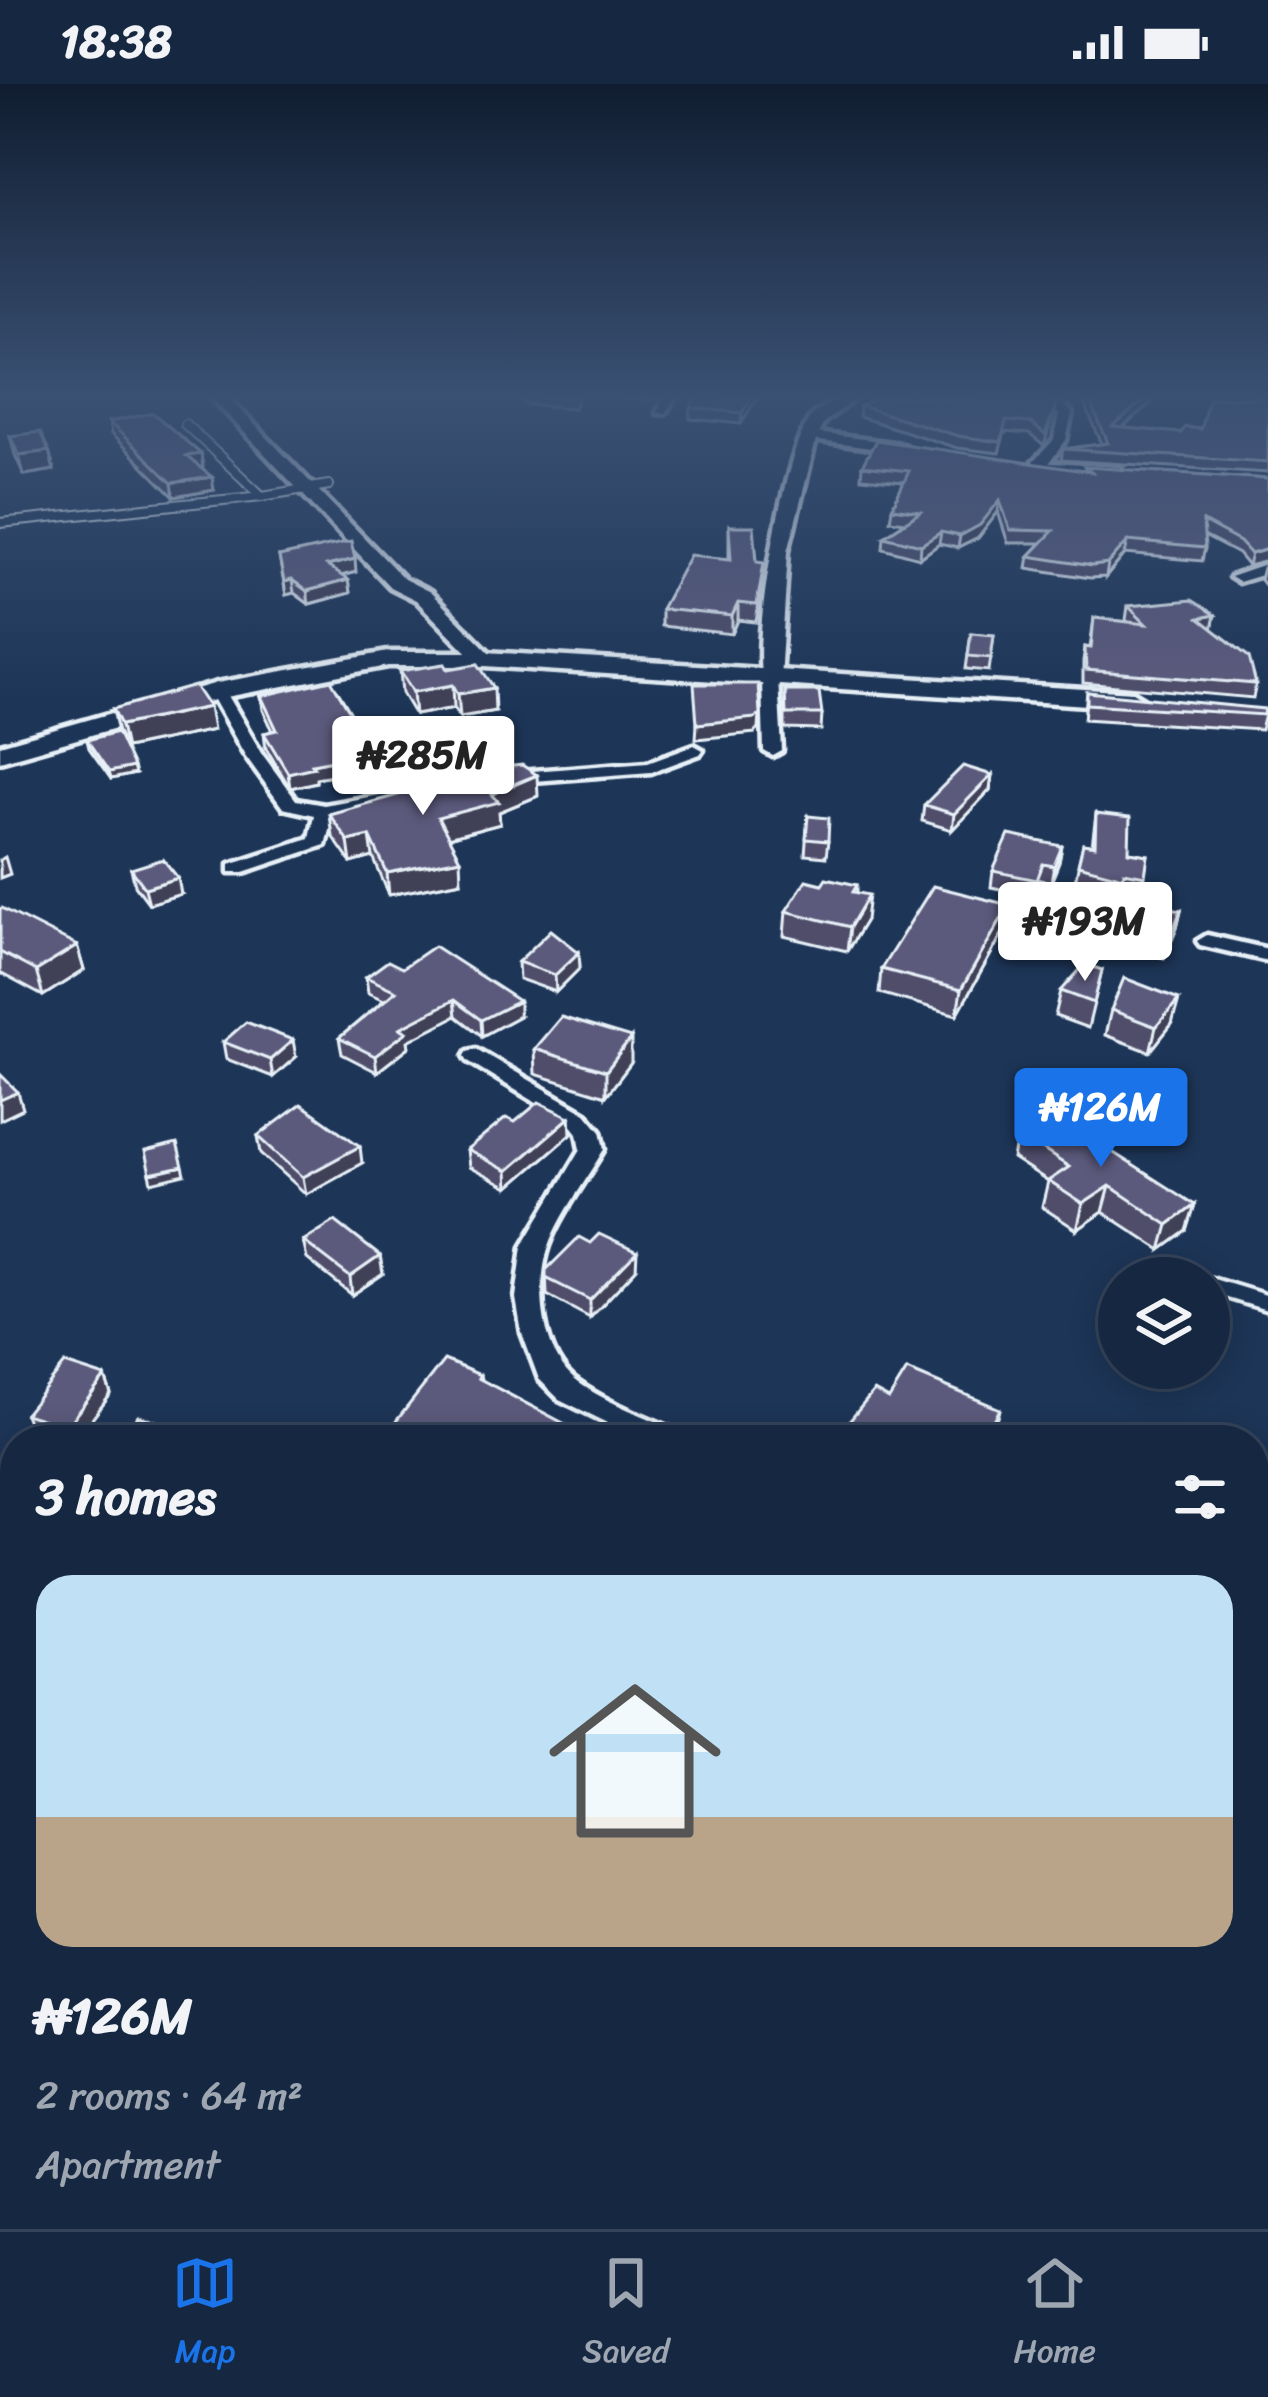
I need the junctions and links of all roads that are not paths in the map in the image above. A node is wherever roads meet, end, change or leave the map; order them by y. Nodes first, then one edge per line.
1 (251, 497) edge
2 (317, 497) edge
3 (341, 497) edge
4 (793, 497) edge
5 (0, 523) edge
6 (1268, 568) edge
7 (1238, 577) dead end
8 (423, 596) junction
9 (485, 659) junction
10 (770, 679) junction
11 (217, 691) junction
12 (1154, 702) edge
13 (694, 751) dead end
14 (773, 751) dead end
15 (0, 753) edge
16 (483, 782) edge
17 (415, 795) edge
18 (324, 811) junction
19 (237, 868) dead end
20 (1207, 941) dead end
21 (1268, 955) edge
22 (476, 1056) dead end
23 (1230, 1292) edge
24 (1268, 1304) edge
25 (639, 1425) edge

1 - 5 lane
2 - 8 street
3 - 8 street
4 - 10 street
6 - 7 street
8 - 9 street
9 - 10 main road
9 - 11 main road
10 - 12 main road
10 - 14 street
11 - 15 main road
11 - 18 street
13 - 16 street
17 - 18 street
18 - 19 street
20 - 21 street
22 - 25 street
23 - 24 lane

